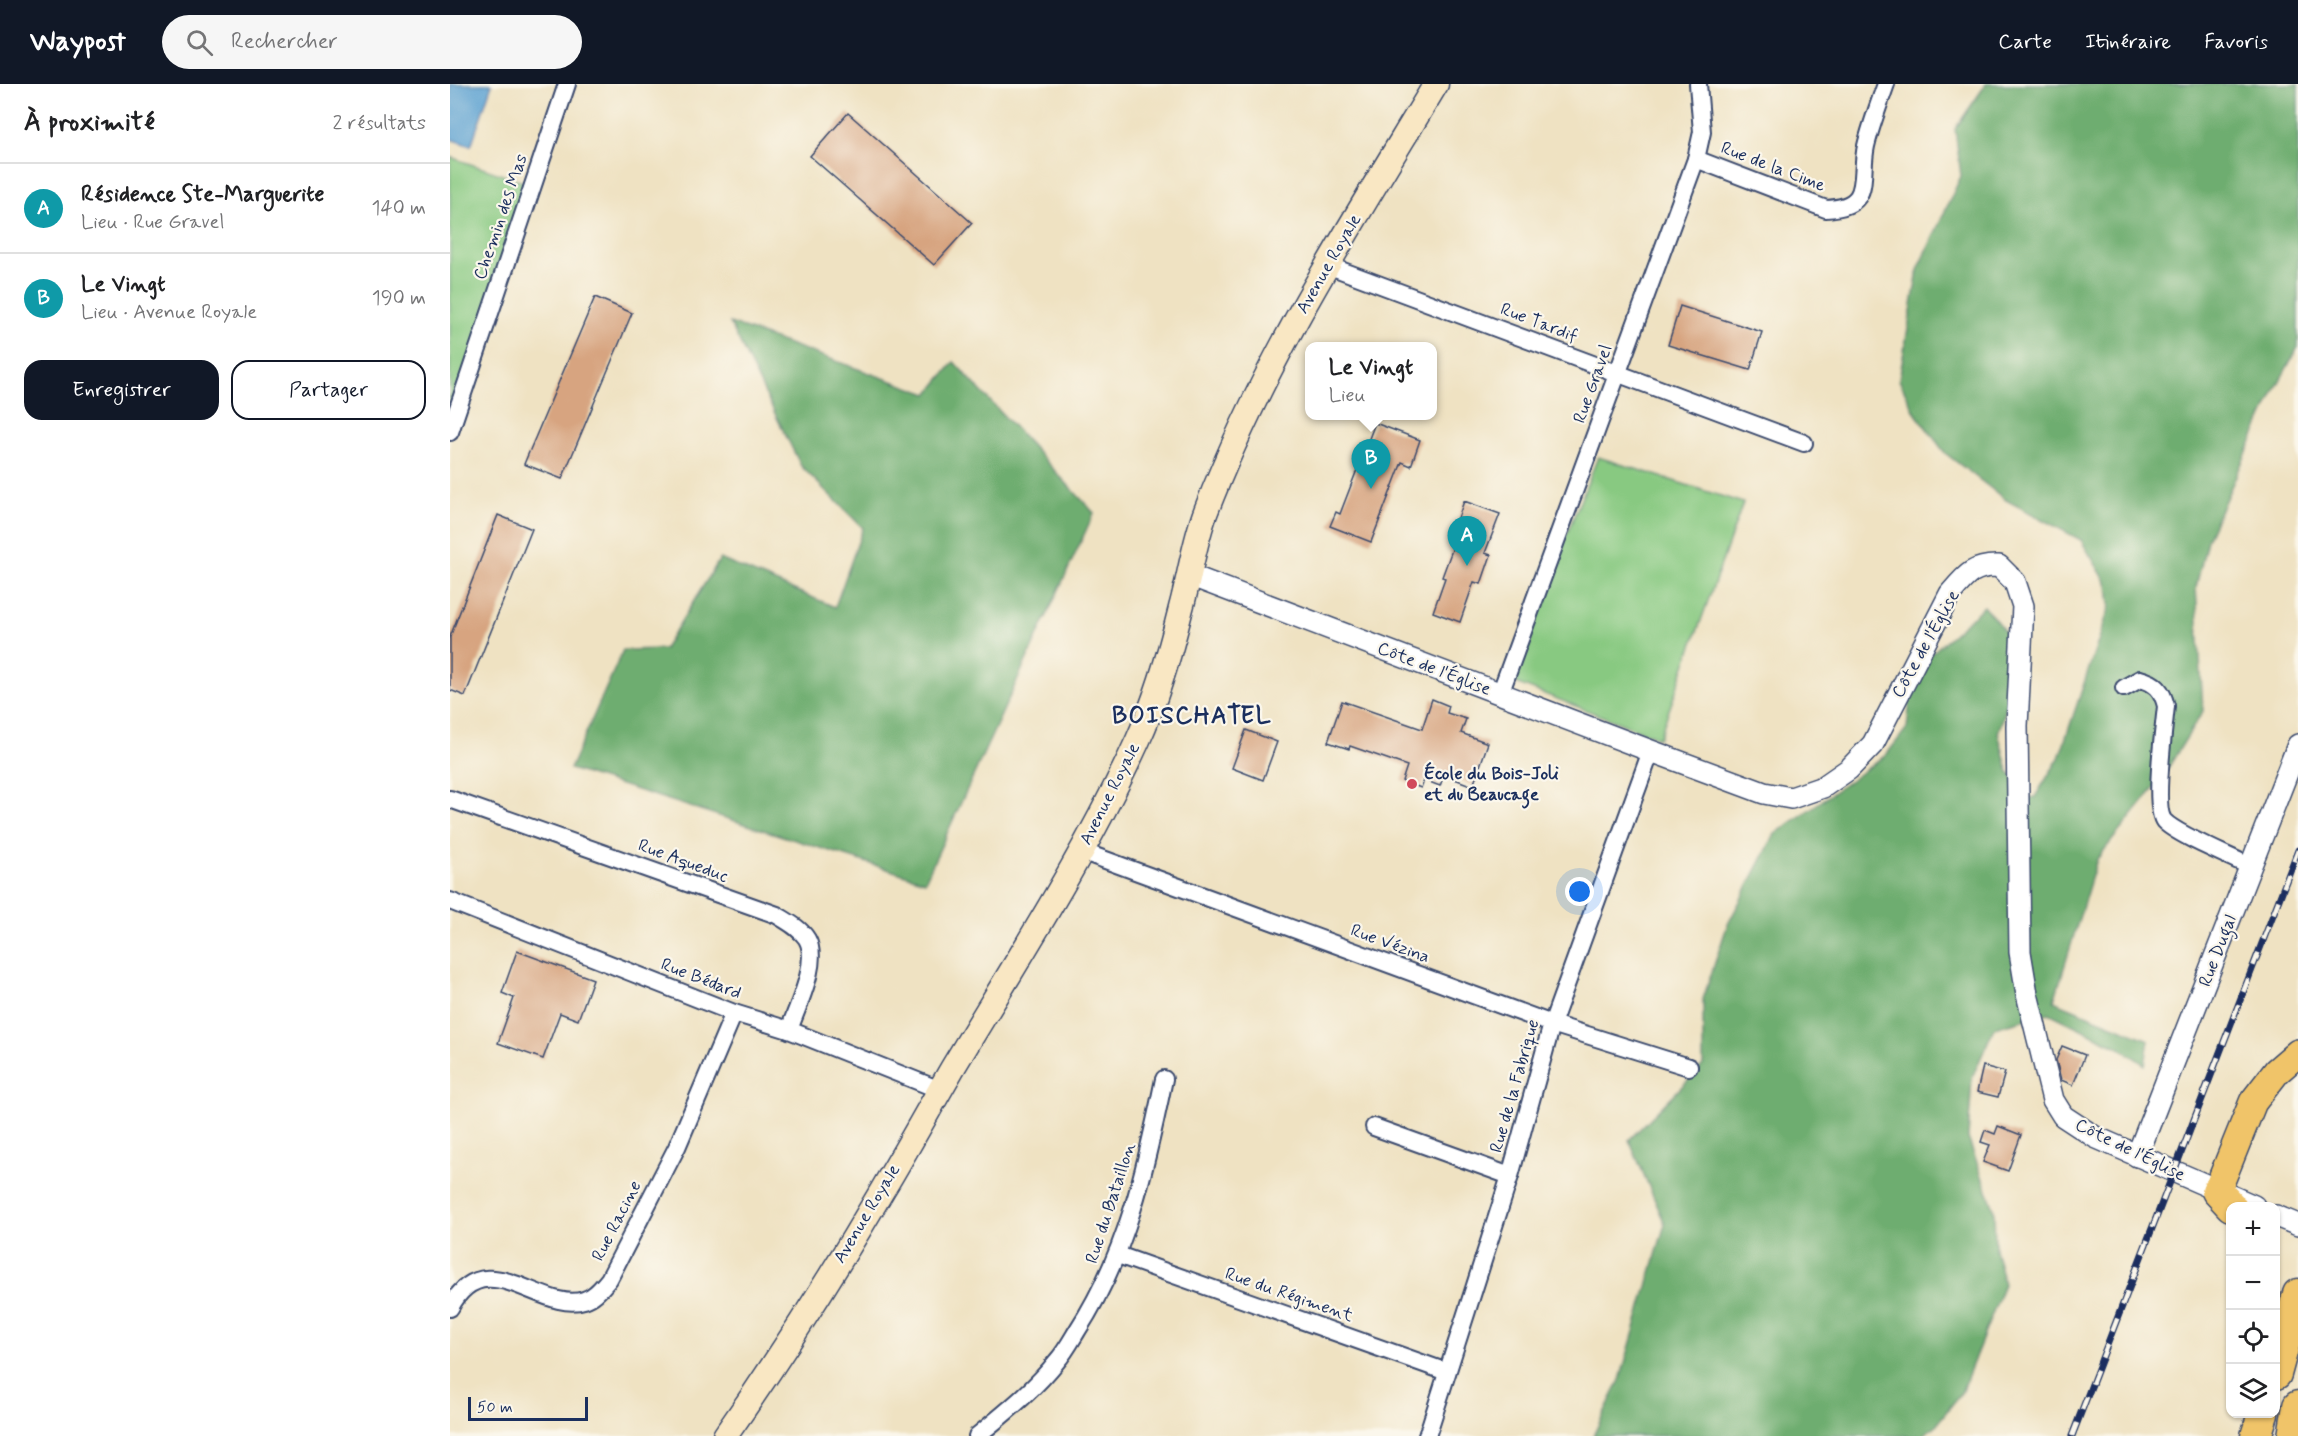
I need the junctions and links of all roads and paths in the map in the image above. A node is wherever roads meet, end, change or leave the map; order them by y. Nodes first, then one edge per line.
1 (567, 84) edge
2 (1436, 84) edge
3 (1698, 84) edge
4 (1886, 84) edge
5 (1696, 159) junction
6 (1328, 265) junction
7 (1618, 374) junction
8 (450, 432) edge
9 (1804, 443) dead end
10 (1189, 575) junction
11 (2124, 688) dead end
12 (1500, 694) junction
13 (2298, 745) edge
14 (1651, 751) junction
15 (450, 798) edge
16 (1081, 851) junction
17 (2251, 867) junction
18 (450, 901) edge
19 (734, 1013) junction
20 (1552, 1024) junction
21 (789, 1030) junction
22 (2298, 1053) edge
23 (1689, 1067) dead end
24 (1164, 1078) dead end
25 (940, 1090) junction
26 (1374, 1127) dead end
27 (2137, 1156) junction
28 (1510, 1176) junction
29 (2224, 1199) edge
30 (2280, 1218) edge
31 (2298, 1225) edge
32 (1118, 1256) junction
33 (2298, 1294) edge
34 (450, 1308) edge
35 (2279, 1364) edge
36 (1447, 1372) junction
37 (2298, 1406) edge
38 (2257, 1418) edge
39 (2261, 1418) edge
40 (725, 1436) edge
41 (977, 1436) edge
42 (1427, 1436) edge
43 (2254, 1436) edge
44 (2293, 1436) edge

1 - 8 street, Chemin des Mas
2 - 6 main road, Avenue Royale
3 - 5 street, Rue Gravel
4 - 5 street, Rue de la Cime
5 - 7 street, Rue Gravel
6 - 7 street, Rue Tardif
6 - 10 main road, Avenue Royale
7 - 9 street, Rue Tardif
7 - 12 street, Rue Gravel
10 - 12 street, Côte de l'Église
10 - 16 main road, Avenue Royale
11 - 17 street
12 - 14 street, Côte de l'Église
13 - 17 street, Rue Dugal
14 - 20 street, Rue de la Fabrique
14 - 27 street, Côte de l'Église
15 - 21 street, Rue Aqueduc
16 - 20 street, Rue Vézina
16 - 25 main road, Avenue Royale
17 - 27 street, Rue Dugal
18 - 19 street, Rue Bédard
19 - 21 street, Rue Bédard
19 - 34 street, Rue Racine
20 - 23 street, Rue Vézina
20 - 28 street, Rue de la Fabrique
21 - 25 street, Rue Bédard
22 - 29 highway
24 - 32 street, Rue du Bataillon
25 - 40 main road, Avenue Royale
26 - 28 street
27 - 29 street, Côte de l'Église
28 - 36 street, Rue de la Fabrique
30 - 31 street
32 - 36 street, Rue du Régiment
32 - 41 street, Rue du Bataillon
33 - 35 highway
36 - 42 street, Rue de la Fabrique
37 - 44 highway
38 - 43 highway
39 - 43 highway

